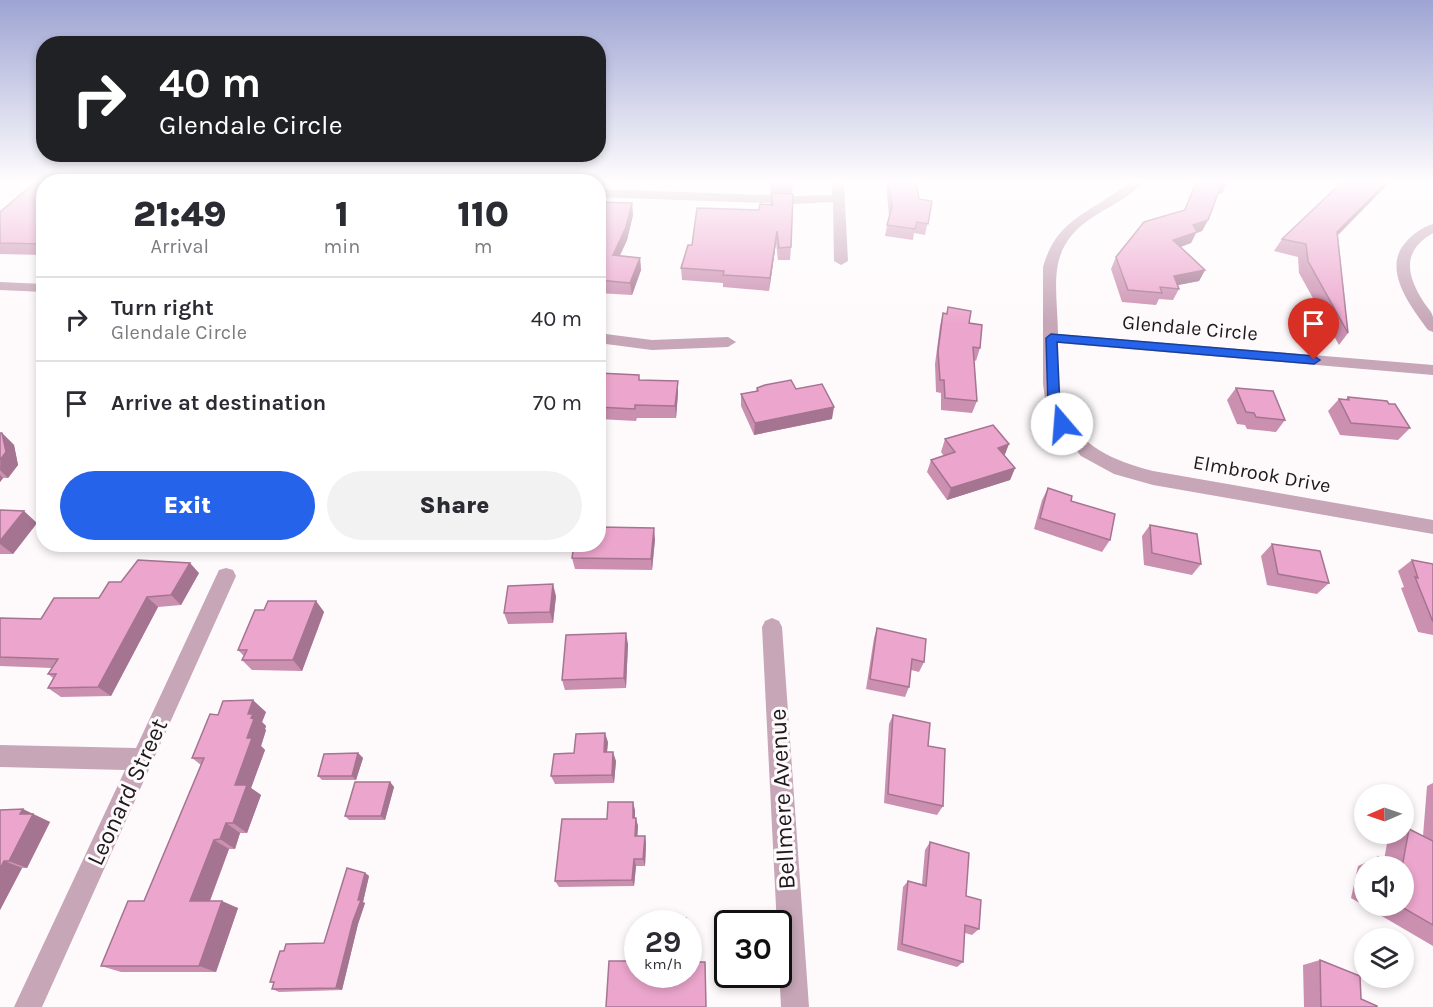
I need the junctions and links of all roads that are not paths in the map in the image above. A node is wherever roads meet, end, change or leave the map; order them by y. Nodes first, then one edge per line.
1 (840, 230) edge
2 (1071, 230) edge
3 (1428, 230) edge
4 (841, 261) dead end
5 (0, 286) edge
6 (36, 288) edge
7 (1433, 327) edge
8 (1051, 338) junction
9 (606, 339) edge
10 (728, 342) dead end
11 (1433, 370) edge
12 (1433, 527) edge
13 (226, 576) dead end
14 (772, 627) dead end
15 (0, 756) edge
16 (142, 759) junction
17 (28, 1007) edge
18 (795, 1007) edge

1 - 4 street
2 - 8 street
3 - 7 street
5 - 6 street
8 - 11 street, Glendale Circle
8 - 12 street, Elmbrook Drive
9 - 10 street
13 - 16 street, Leonard Street
14 - 18 street, Bellmere Avenue
15 - 16 street
16 - 17 street, Leonard Street

